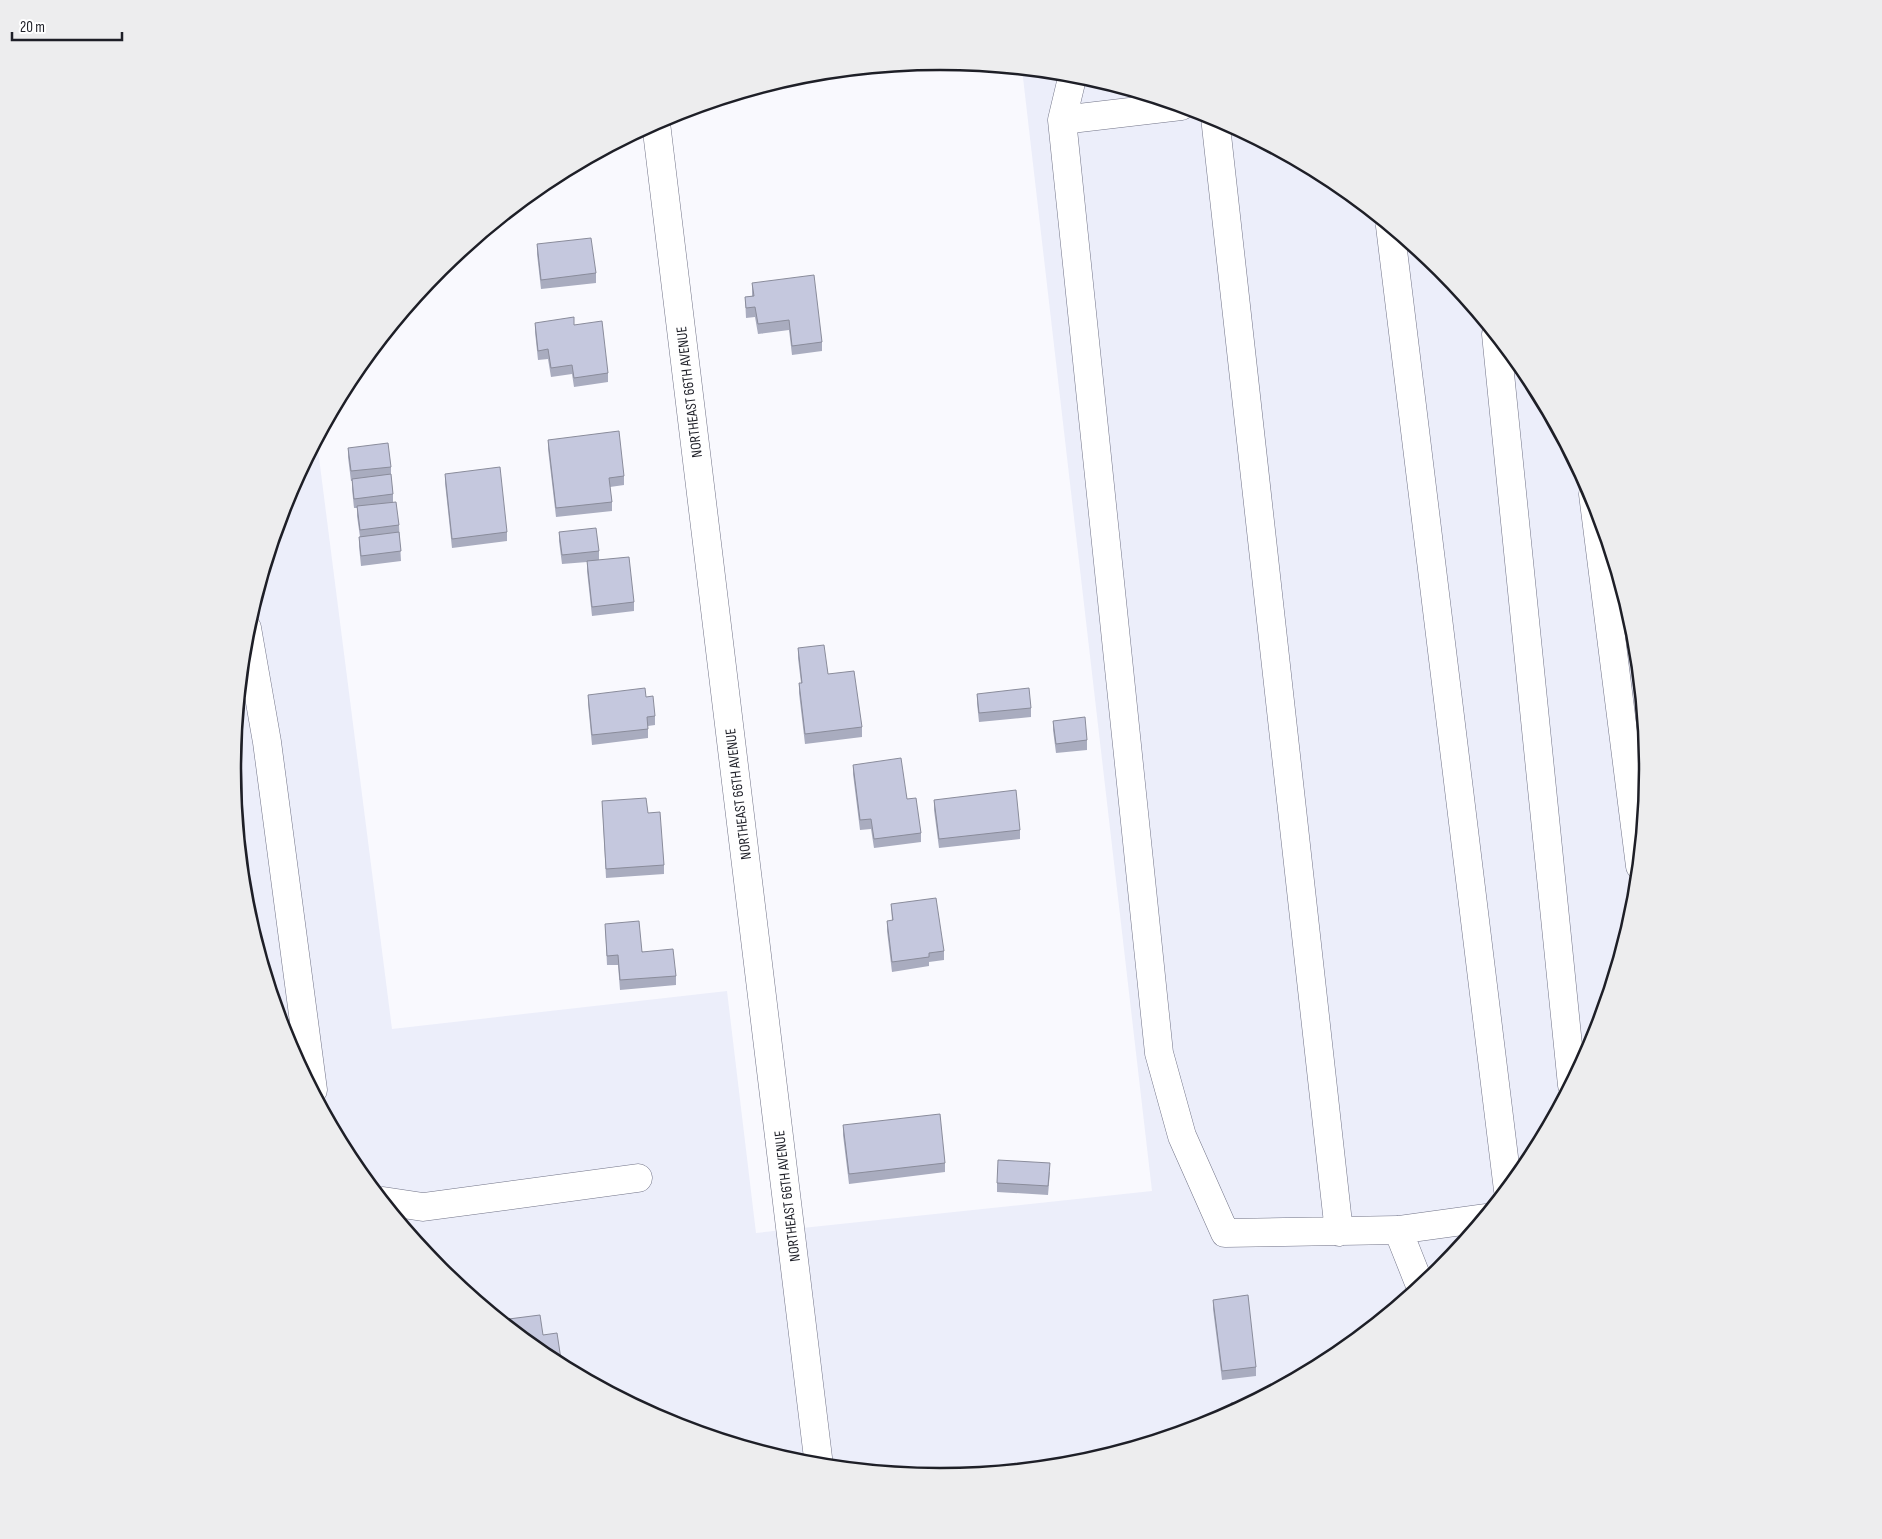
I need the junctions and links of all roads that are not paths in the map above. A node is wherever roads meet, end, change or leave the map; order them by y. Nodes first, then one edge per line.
1 (1071, 82) edge
2 (1168, 108) edge
3 (1062, 120) junction
4 (1216, 126) edge
5 (657, 130) edge
6 (1391, 235) edge
7 (1497, 346) edge
8 (1598, 531) edge
9 (251, 653) edge
10 (1637, 841) edge
11 (311, 1071) edge
12 (1571, 1073) edge
13 (638, 1178) dead end
14 (1507, 1180) edge
15 (392, 1202) edge
16 (1477, 1219) edge
17 (1398, 1230) junction
18 (1339, 1232) junction
19 (1417, 1281) edge
20 (818, 1458) edge

1 - 3 street
2 - 3 street
3 - 18 street
4 - 18 street
5 - 20 street, NORTHEAST 66TH AVENUE
6 - 14 street
7 - 12 street
8 - 10 street
9 - 11 street
13 - 15 street
16 - 17 street
17 - 18 street
17 - 19 street

